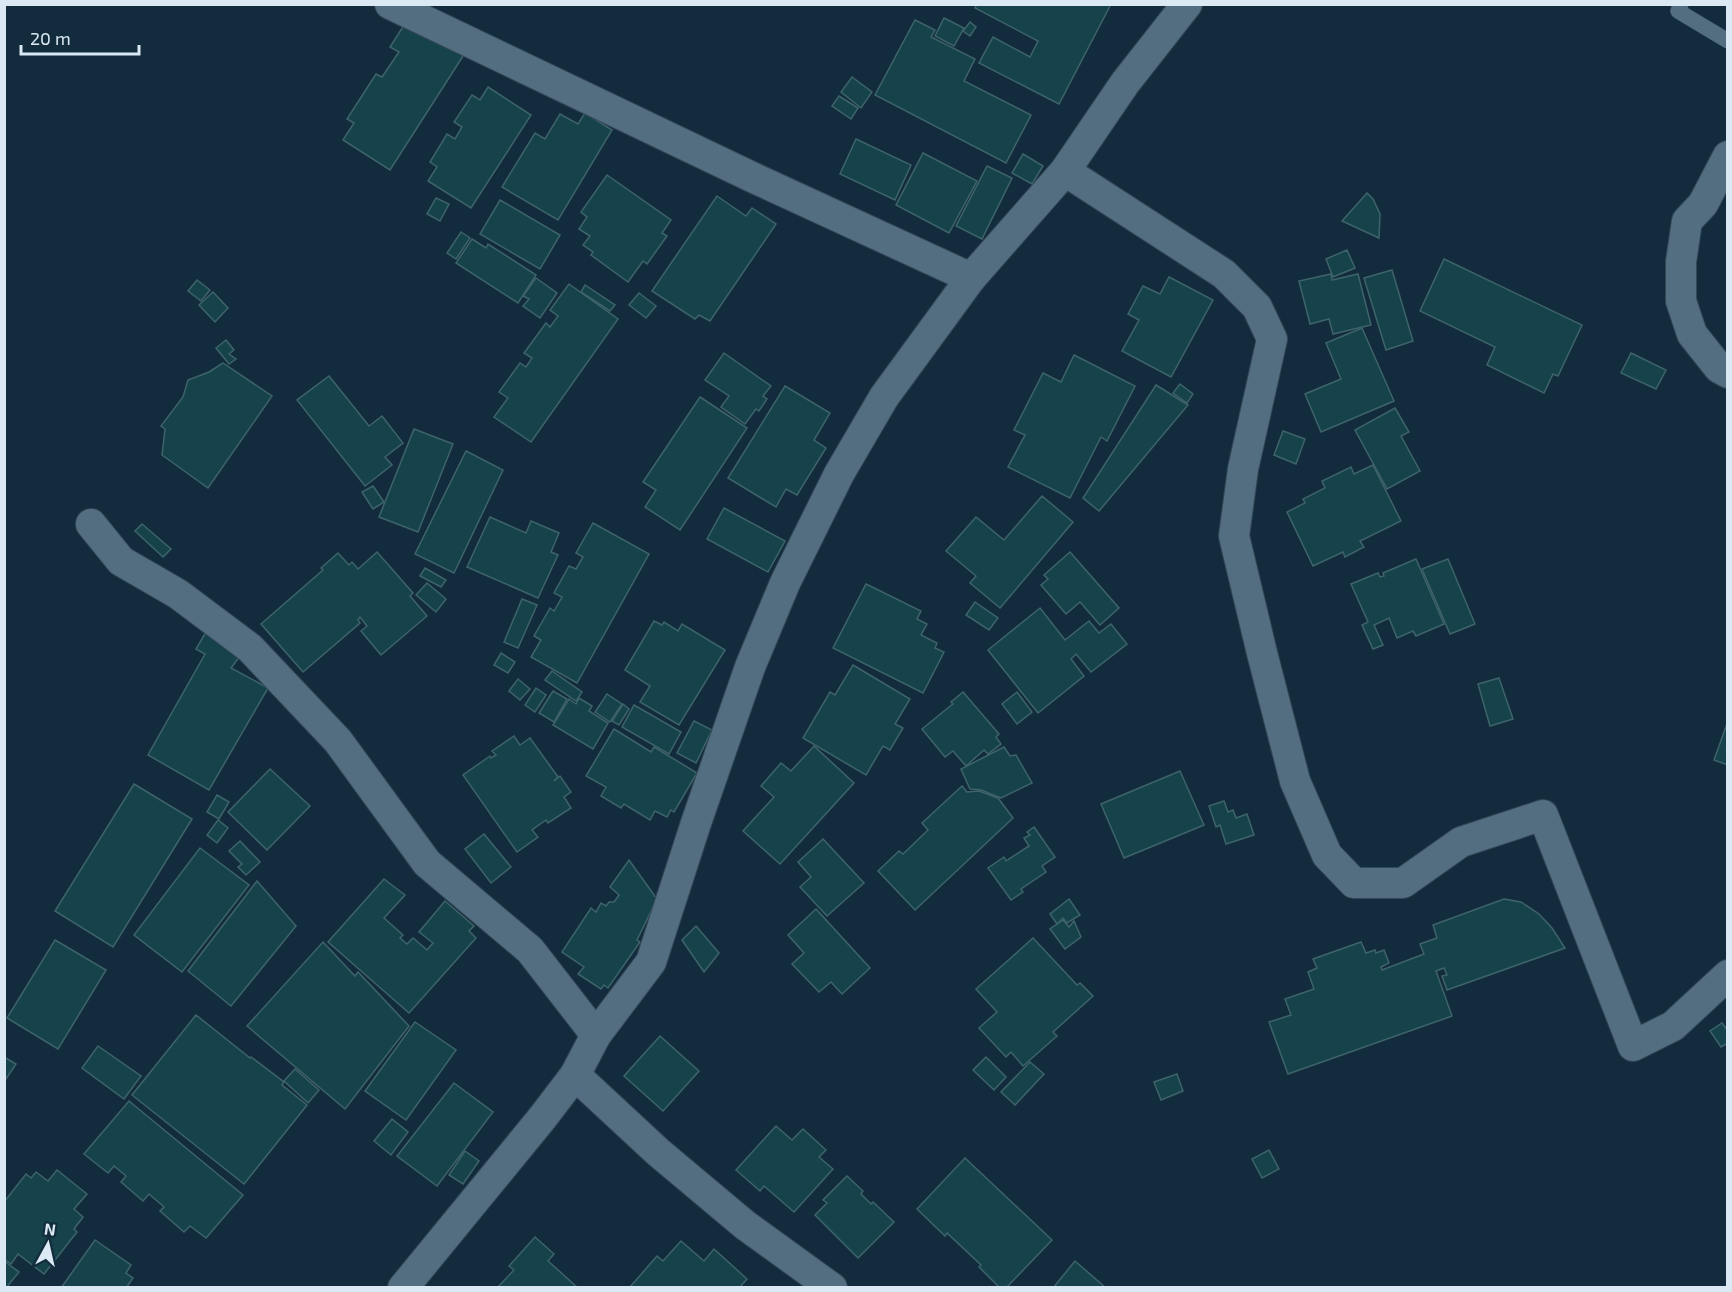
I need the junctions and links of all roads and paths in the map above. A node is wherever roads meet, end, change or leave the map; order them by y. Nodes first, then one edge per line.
1 (390, 4) edge
2 (1187, 4) edge
3 (1681, 4) edge
4 (1728, 41) edge
5 (1728, 156) edge
6 (1065, 171) junction
7 (971, 278) junction
8 (1728, 373) edge
9 (91, 524) dead end
10 (1728, 975) edge
11 (596, 1035) junction
12 (575, 1075) junction
13 (404, 1287) edge
14 (832, 1287) edge

1 - 7 street
2 - 6 street
3 - 4 lane
5 - 8 street
6 - 7 street
6 - 10 street
7 - 11 street
9 - 11 street
11 - 12 street
12 - 13 street
12 - 14 street

